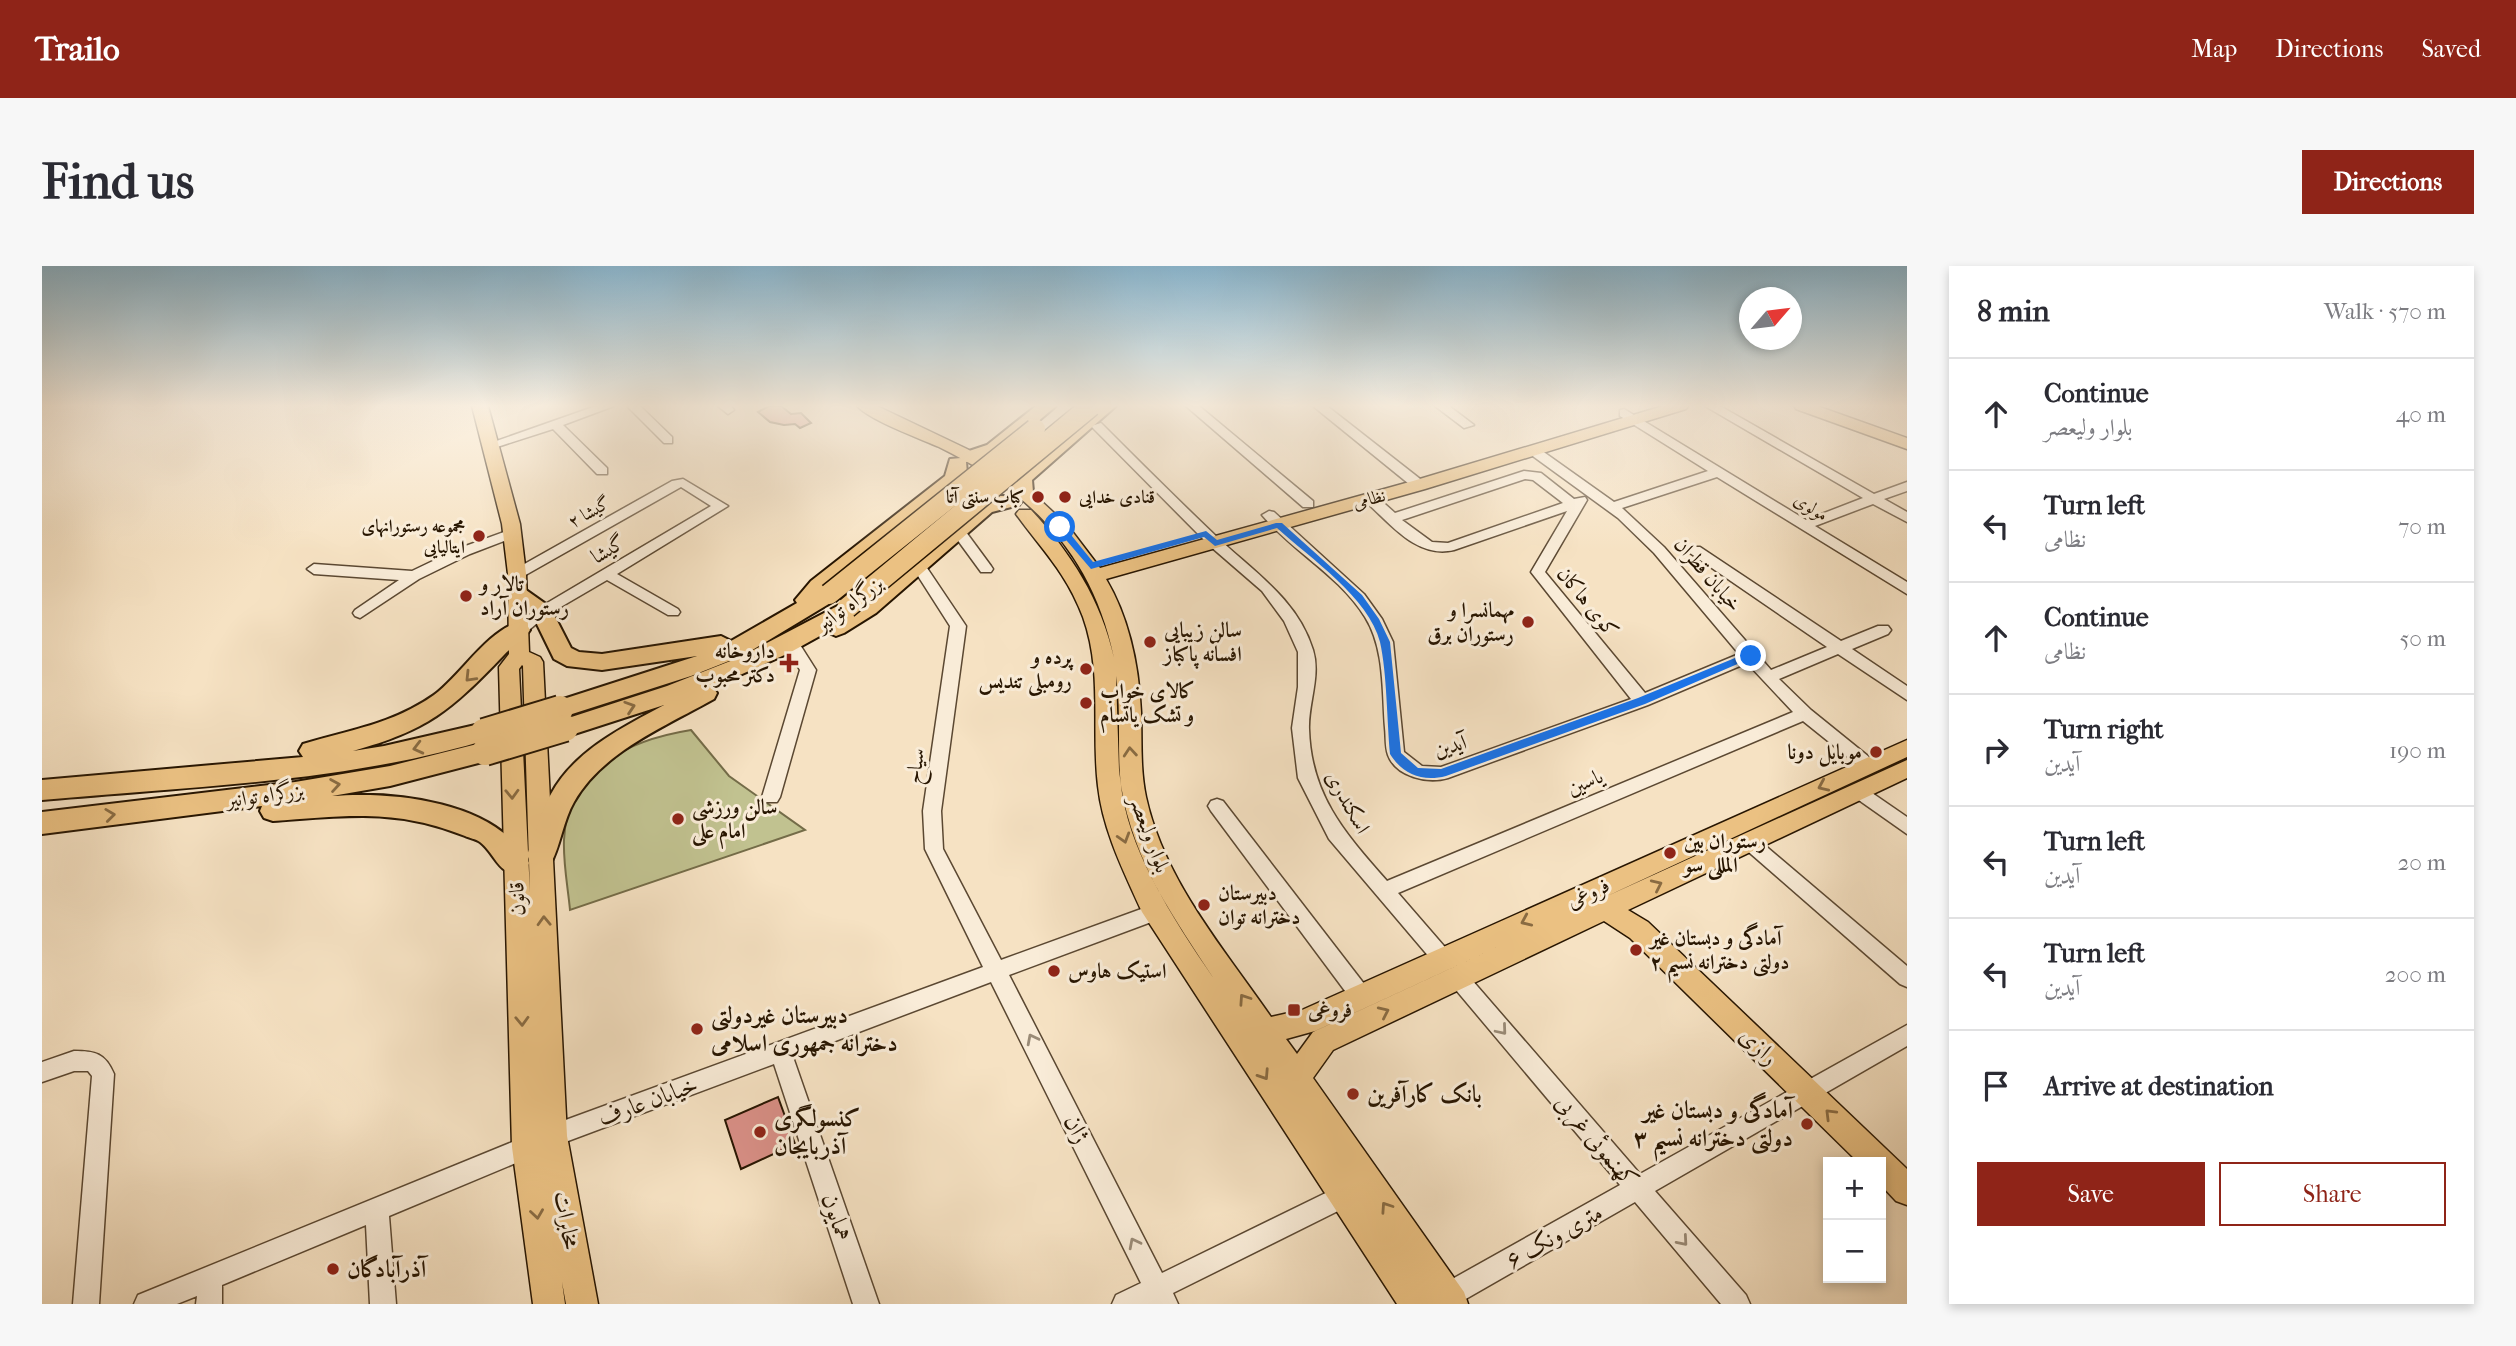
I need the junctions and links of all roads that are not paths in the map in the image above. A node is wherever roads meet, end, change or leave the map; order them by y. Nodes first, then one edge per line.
1 (493, 454) edge
2 (585, 454) edge
3 (952, 454) edge
4 (979, 454) edge
5 (997, 454) edge
6 (1008, 454) edge
7 (1041, 454) edge
8 (1048, 454) edge
9 (1131, 454) edge
10 (1254, 454) edge
11 (1381, 454) edge
12 (1506, 454) edge
13 (1539, 454) edge
14 (1691, 454) edge
15 (1797, 454) edge
16 (963, 460) junction
17 (1034, 466) junction
18 (602, 471) dead end
19 (1719, 472) junction
20 (1413, 480) junction
21 (680, 483) joint
22 (1587, 487) junction
23 (941, 489) junction
24 (1905, 489) edge
25 (1018, 497) junction
26 (1874, 498) junction
27 (1371, 499) junction
28 (1319, 505) junction
29 (1612, 507) junction
30 (985, 508) junction
31 (1393, 518) junction
32 (1907, 518) edge
33 (1274, 520) junction
34 (1805, 525) junction
35 (958, 531) junction
36 (512, 533) junction
37 (1211, 538) junction
38 (1695, 550) dead end
39 (918, 565) junction
40 (314, 569) dead end
41 (986, 569) dead end
42 (1094, 570) junction
43 (607, 574) junction
44 (414, 576) junction
45 (517, 584) junction
46 (1907, 589) edge
47 (838, 601) junction
48 (542, 612) junction
49 (673, 612) dead end
50 (360, 613) dead end
51 (519, 630) junction
52 (1883, 630) dead end
53 (790, 632) junction
54 (759, 648) junction
55 (1839, 648) junction
56 (519, 656) junction
57 (1751, 656) junction
58 (1113, 657) junction
59 (1769, 677) junction
60 (1907, 694) edge
61 (1642, 701) junction
62 (1805, 714) junction
63 (485, 742) junction
64 (1907, 748) edge
65 (1870, 765) junction
66 (1907, 768) edge
67 (194, 776) junction
68 (42, 790) edge
69 (1859, 791) junction
70 (771, 797) dead end
71 (1217, 806) dead end
72 (170, 808) junction
73 (42, 822) edge
74 (1907, 827) edge
75 (1749, 842) junction
76 (541, 855) junction
77 (515, 863) junction
78 (1382, 891) junction
79 (1605, 897) junction
80 (1155, 912) junction
81 (1450, 968) junction
82 (998, 970) junction
83 (1907, 978) edge
84 (1360, 996) junction
85 (1266, 1031) junction
86 (1907, 1035) edge
87 (780, 1051) junction
88 (42, 1072) edge
89 (1297, 1077) junction
90 (1807, 1091) junction
91 (540, 1142) junction
92 (1874, 1157) edge
93 (1886, 1169) edge
94 (1639, 1189) junction
95 (1907, 1190) edge
96 (1344, 1196) junction
97 (377, 1209) junction
98 (1396, 1248) junction
99 (210, 1278) junction
100 (1161, 1296) edge
101 (1450, 1300) edge
102 (86, 1304) edge
103 (147, 1304) edge
104 (209, 1304) edge
105 (383, 1304) edge
106 (549, 1304) edge
107 (582, 1304) edge
108 (866, 1304) edge
109 (1125, 1304) edge
110 (1416, 1304) edge
111 (1737, 1304) edge

1 - 36 main road, قانون
2 - 18 street
3 - 16 main road, بلوار ولیعصر
4 - 16 highway
5 - 17 highway
6 - 47 highway, بزرگراه توانیر, bridge
7 - 47 highway, بزرگراه توانیر, bridge
8 - 17 highway
9 - 37 street, اسکندری
10 - 28 street
11 - 20 street
12 - 20 main road, نظامی
13 - 22 street, خیابان قطران
14 - 19 street, مولوی
15 - 26 street
16 - 23 highway
16 - 25 main road, بلوار ولیعصر
17 - 25 highway
19 - 29 street
19 - 34 street, مولوی
20 - 27 main road, نظامی
20 - 28 main road, نظامی
21 - 43 street, گیشا
21 - 45 street, گیشا ۲
22 - 29 street, خیابان قطران
22 - 61 street, کوی هاکان
23 - 30 highway
23 - 53 highway
24 - 26 street
25 - 30 highway
25 - 42 main road, بلوار ولیعصر
25 - 58 main road, بلوار ولیعصر
26 - 32 street
26 - 34 street
27 - 28 main road, نظامی
27 - 31 street
28 - 33 main road, نظامی
29 - 57 street, خیابان قطران
30 - 35 highway
31 - 31 street
33 - 37 main road, نظامی
33 - 61 street, آیدین
34 - 46 street, مولوی
35 - 39 highway
35 - 41 street
36 - 44 street
36 - 45 main road, قانون
37 - 42 main road, نظامی
37 - 78 street, اسکندری
38 - 55 street
39 - 53 highway
39 - 82 street, سیاح
40 - 44 street
42 - 58 main road, بلوار ولیعصر
43 - 48 street, گیشا
43 - 49 street
44 - 50 street
45 - 48 highway
45 - 51 main road, قانون
47 - 53 highway, بزرگراه توانیر
48 - 51 street, گیشا
48 - 54 highway
51 - 56 main road, قانون
51 -> 67 highway
52 - 55 street
53 - 54 highway, بزرگراه توانیر
53 - 70 street
54 - 63 highway, بزرگراه توانیر, bridge
54 - 76 highway
55 - 59 street
55 - 60 street
56 - 76 main road, قانون
56 -> 77 main road, قانون
57 - 59 street, خیابان قطران
57 - 61 street, آیدین
58 -> 80 main road, بلوار ولیعصر
85 -> 58 main road, بلوار ولیعصر
59 - 62 street, خیابان قطران
62 - 65 street, خیابان قطران
62 - 78 street, یاسین
63 -> 67 highway, بزرگراه توانیر
72 -> 63 highway, بزرگراه توانیر
64 - 65 main road, فروغى
65 -> 79 main road, فروغى
66 - 69 main road, فروغى
67 - 68 highway, بزرگراه توانیر
69 - 74 street
69 - 75 main road, فروغى
71 - 84 street
73 -> 72 highway, بزرگراه توانیر
72 - 77 highway
79 -> 75 main road, فروغى
75 - 83 street
91 -> 76 main road, قانون
77 -> 91 main road, قانون
78 - 81 street, اسکندری
79 - 81 main road, فروغى
79 - 90 main road, رازی
80 - 82 street, خیابان عارف
80 -> 96 main road, بلوار ولیعصر
81 - 84 main road, فروغى
89 -> 81 main road, فروغى
81 -> 94 street, کهنموئی غربی
82 - 87 street, خیابان عارف
100 -> 82 street, ژان
84 - 85 main road, فروغى
85 - 89 main road, بلوار ولیعصر
86 - 90 street, ۶ متری ونک
87 - 91 street, خیابان عارف
87 - 108 street, همایون
88 - 102 street
98 -> 89 main road, بلوار ولیعصر
92 -> 90 main road, رازی
90 - 94 street, ۶ متری ونک
91 - 97 street, خیابان عارف
91 -> 106 main road, مخابرات
91 - 107 main road, مخابرات
93 - 95 main road, رازی
94 - 101 street, ۶ متری ونک
94 -> 111 street, کهنموئی غربی
96 - 98 main road, بلوار ولیعصر
96 - 100 street
97 - 99 street, خیابان عارف
97 - 105 street
98 - 101 main road, بلوار ولیعصر
98 - 110 main road, بلوار ولیعصر
99 - 103 street, خیابان عارف
99 - 104 street
100 - 109 street

